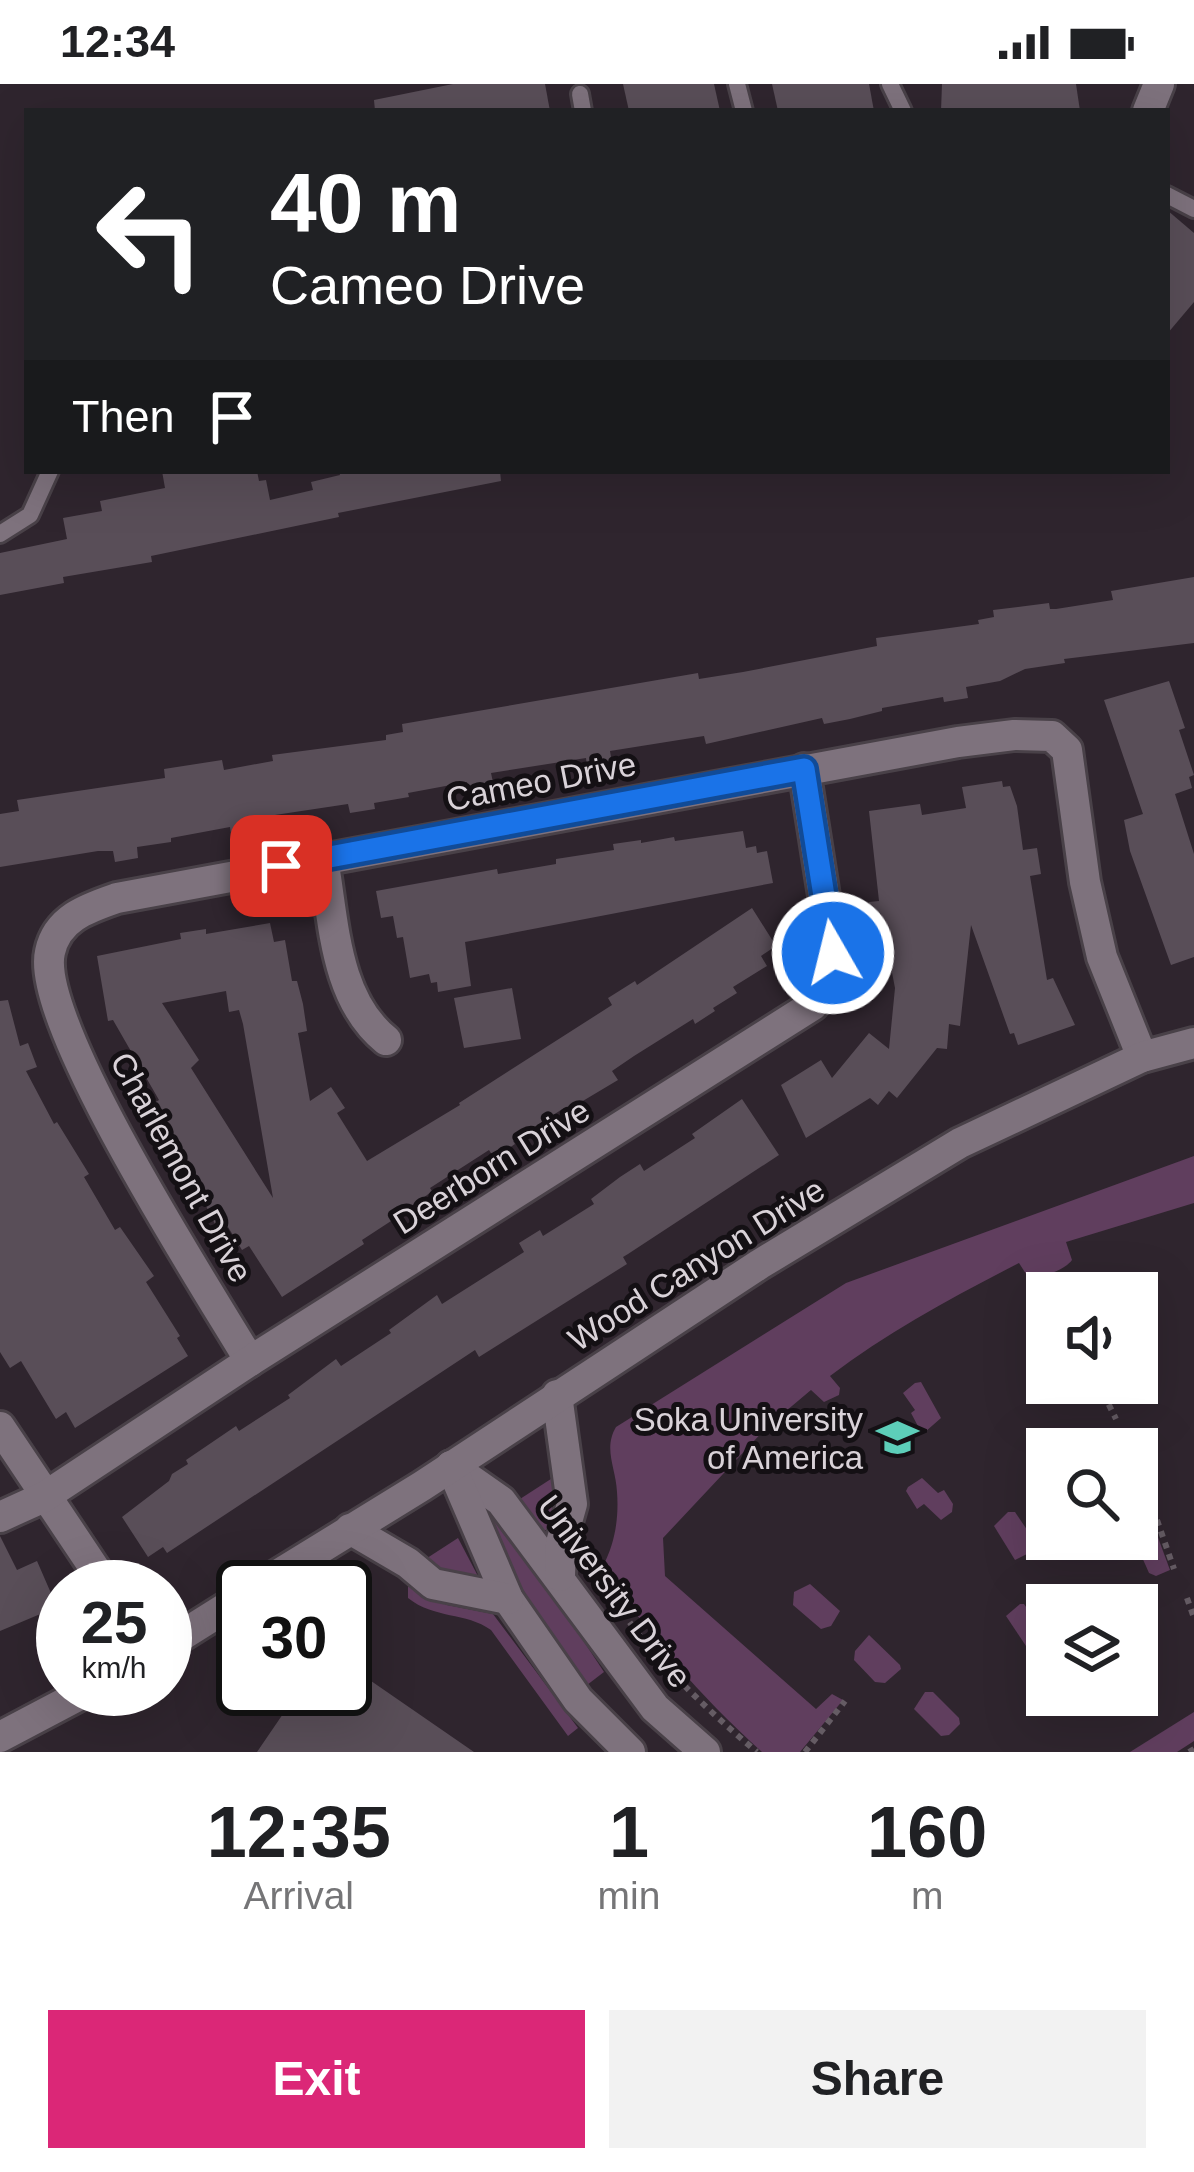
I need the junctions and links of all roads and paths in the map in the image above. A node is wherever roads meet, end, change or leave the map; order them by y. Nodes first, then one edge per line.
1 (49, 474) edge
2 (0, 534) edge
3 (804, 769) junction
4 (322, 859) junction
5 (55, 934) joint
6 (386, 1040) dead end
7 (1194, 1042) edge
8 (1142, 1057) junction
9 (250, 1361) junction
10 (557, 1395) junction
11 (1108, 1404) edge
12 (1116, 1419) dead end
13 (0, 1427) edge
14 (451, 1466) junction
15 (44, 1497) junction
16 (0, 1517) edge
17 (1158, 1525) edge
18 (350, 1529) junction
19 (590, 1556) dead end
20 (88, 1560) edge
21 (301, 1560) edge
22 (1174, 1569) dead end
23 (560, 1576) junction
24 (1187, 1598) dead end
25 (508, 1599) junction
26 (1194, 1618) edge
27 (844, 1701) dead end
28 (40, 1716) edge
29 (0, 1737) edge
30 (630, 1752) edge
31 (705, 1752) edge
32 (757, 1752) edge
33 (805, 1752) edge

1 - 2 lane
3 - 4 street, Cameo Drive
3 - 8 street, Cameo Drive
3 - 9 street, Deerborn Drive
4 - 5 street, Cameo Drive
4 - 6 street
5 - 9 street, Charlemont Drive
7 - 8 street, Wood Canyon Drive
8 - 10 street, Wood Canyon Drive
9 - 15 street, Deerborn Drive
10 - 14 street, Wood Canyon Drive
10 - 23 street
11 - 12 path
13 - 15 street
14 - 18 street, Wood Canyon Drive
14 - 23 street, University Drive
14 - 25 street
15 - 16 street, Deerborn Drive
15 - 20 street
17 - 22 path
18 - 21 street, Wood Canyon Drive
18 - 25 street
19 - 32 path
23 - 31 street, University Drive
24 - 26 path
25 - 30 street
27 - 33 path
28 - 29 street

